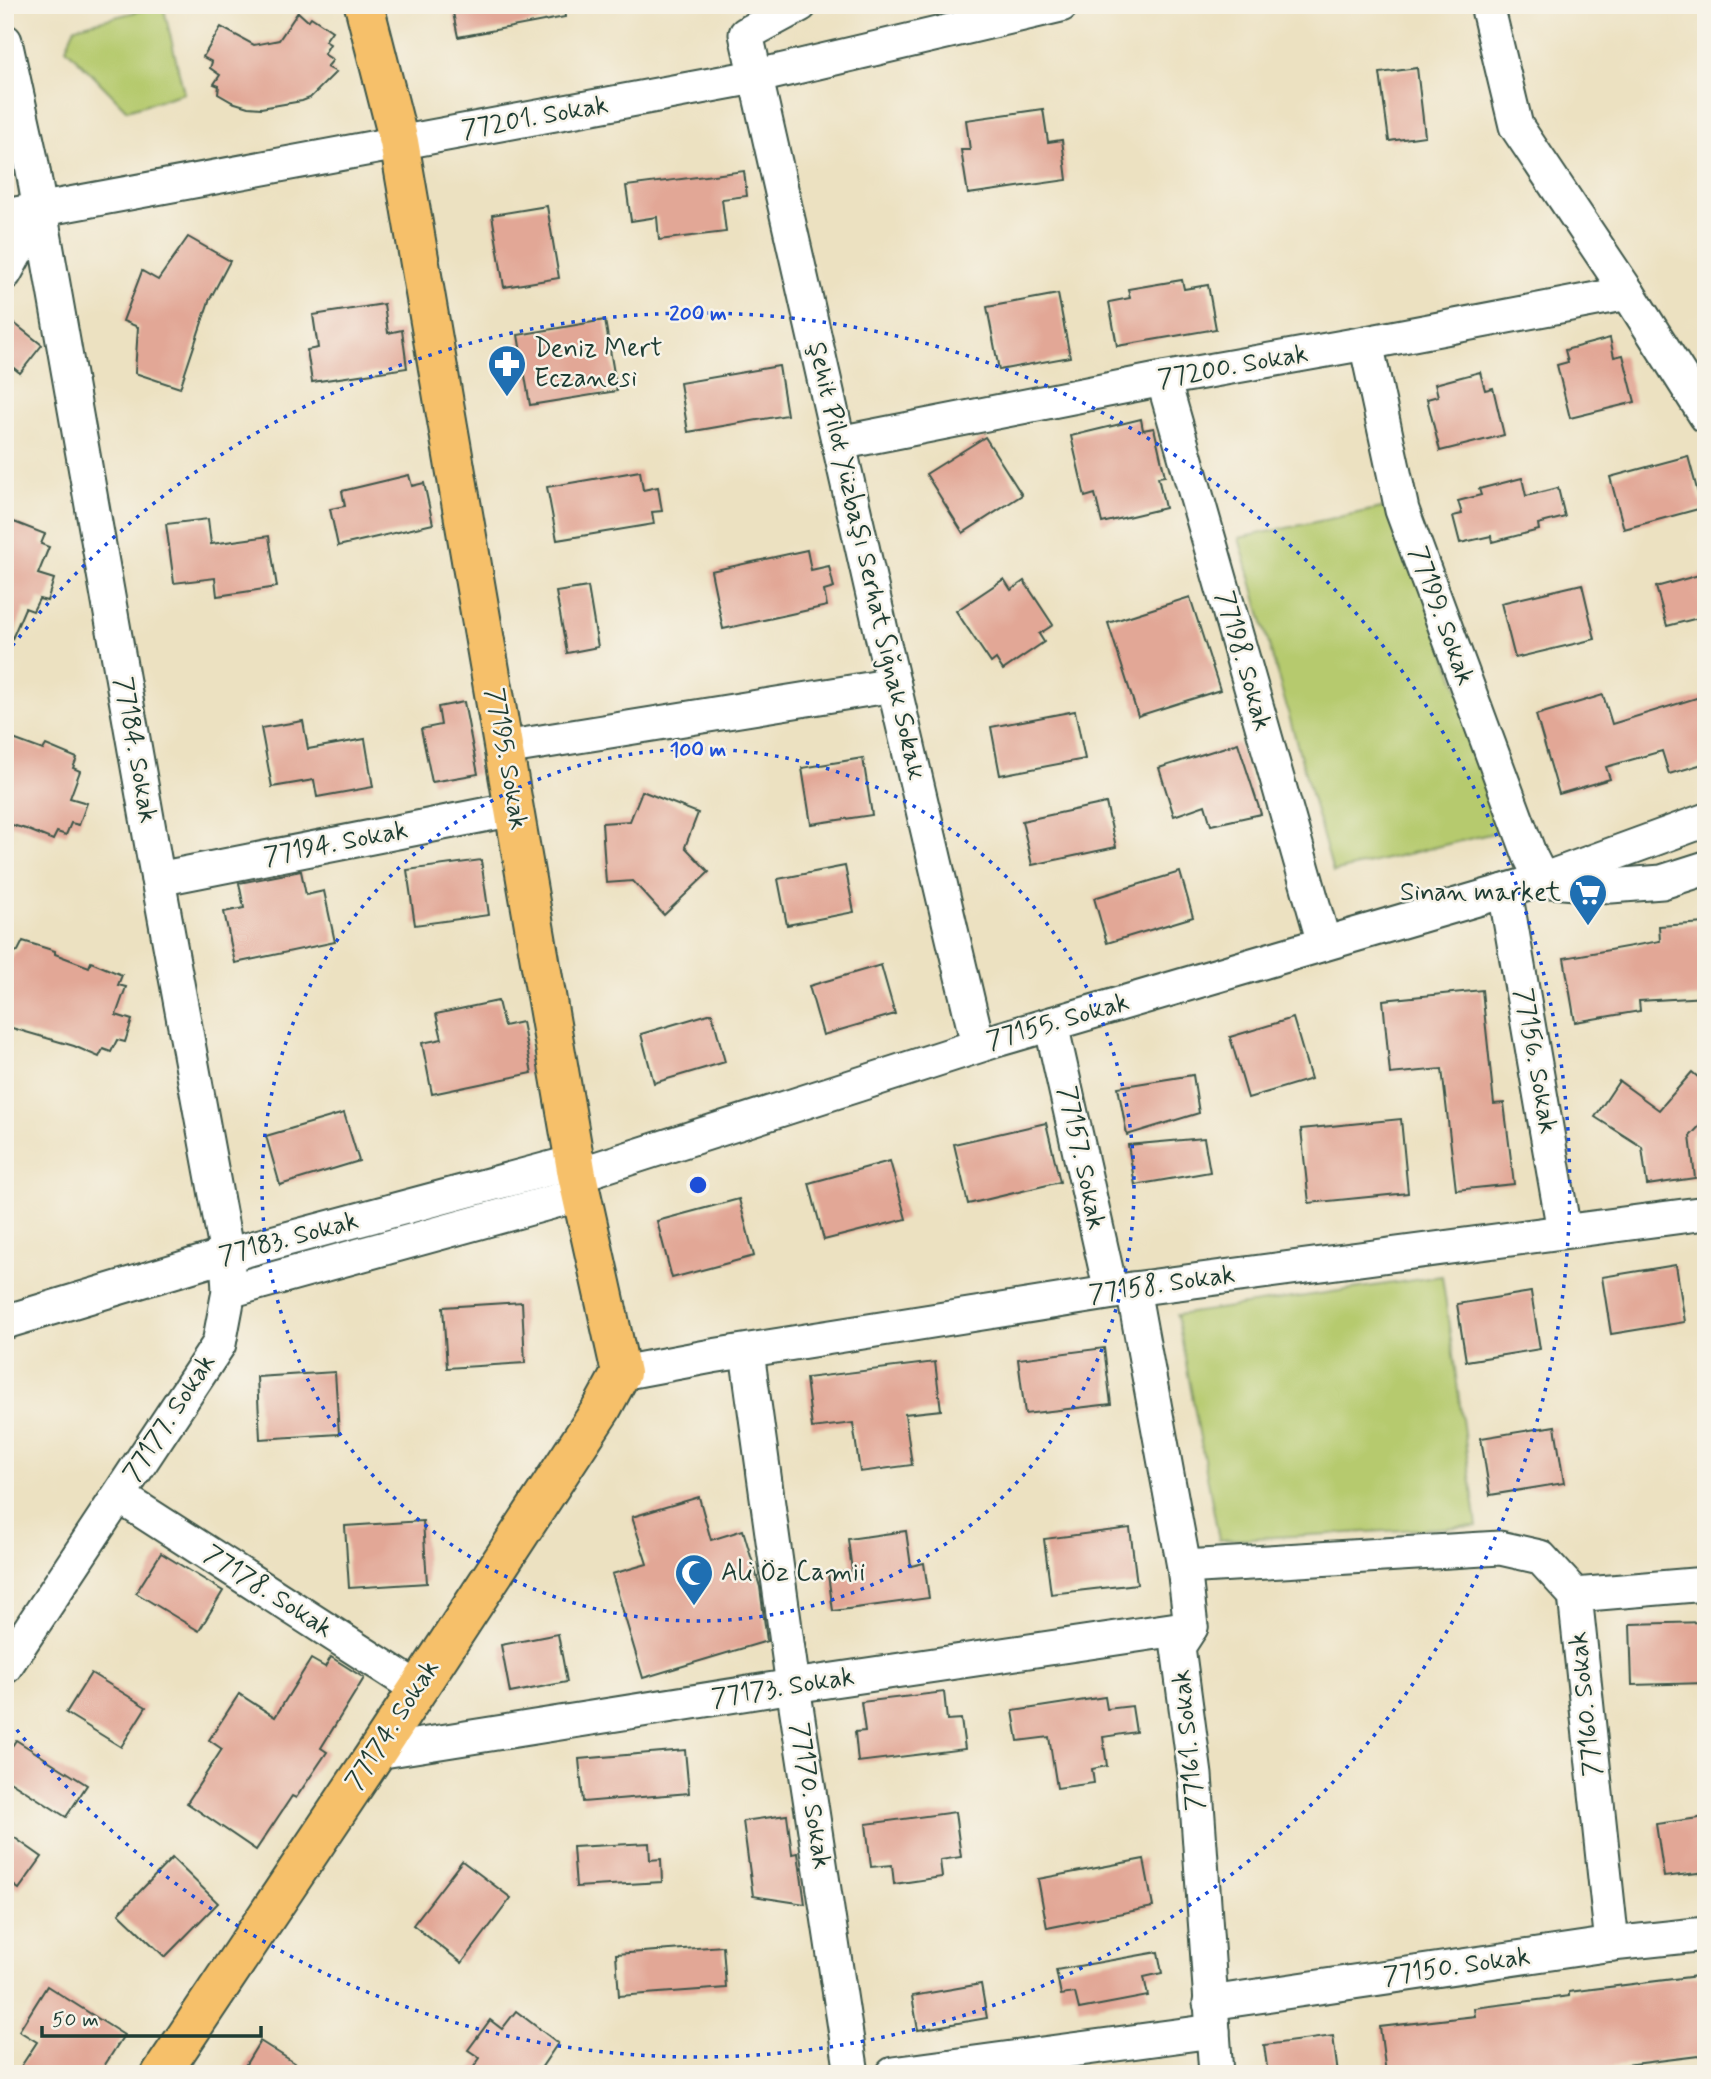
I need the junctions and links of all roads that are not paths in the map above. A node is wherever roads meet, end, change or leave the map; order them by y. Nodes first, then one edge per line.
1 (364, 5) edge
2 (800, 5) edge
3 (1061, 5) edge
4 (1487, 5) edge
5 (5, 41) edge
6 (754, 77) junction
7 (399, 142) junction
8 (39, 210) junction
9 (5, 216) edge
10 (5, 273) edge
11 (1628, 293) junction
12 (1366, 344) junction
13 (1163, 379) junction
14 (1706, 416) edge
15 (839, 443) junction
16 (894, 685) junction
17 (504, 748) junction
18 (514, 809) junction
19 (1706, 820) edge
20 (1706, 867) edge
21 (158, 880) junction
22 (1542, 880) junction
23 (1505, 891) junction
24 (1324, 943) junction
25 (1051, 1024) junction
26 (978, 1045) junction
27 (577, 1177) junction
28 (1706, 1213) edge
29 (1564, 1231) junction
30 (227, 1255) junction
31 (1122, 1290) junction
32 (229, 1291) junction
33 (5, 1322) edge
34 (747, 1352) junction
35 (621, 1373) junction
36 (119, 1496) junction
37 (1184, 1567) junction
38 (1706, 1584) edge
39 (1575, 1595) junction
40 (1191, 1627) junction
41 (5, 1667) edge
42 (793, 1686) junction
43 (417, 1688) junction
44 (377, 1752) junction
45 (1706, 1934) edge
46 (1612, 1944) junction
47 (1211, 2017) junction
48 (161, 2074) edge
49 (852, 2074) edge
50 (893, 2074) edge
51 (1216, 2074) edge

1 - 7 main road, 77195. Sokak
2 - 6 street, Şehit Pilot Yüzbaşı Serhat Sığnak Sokak
3 - 6 street, 77201. Sokak
4 - 11 street
5 - 8 street, 77184. Sokak
6 - 7 street, 77201. Sokak
6 - 15 street, Şehit Pilot Yüzbaşı Serhat Sığnak Sokak
7 - 8 street, 77201. Sokak
7 - 17 main road, 77195. Sokak
8 - 9 street, 77201. Sokak
8 - 10 street
8 - 21 street, 77184. Sokak
11 - 12 street, 77200. Sokak
11 - 14 street
12 - 13 street, 77200. Sokak
12 - 22 street, 77199. Sokak
13 - 15 street, 77200. Sokak
13 - 24 street, 77198. Sokak
15 - 16 street, Şehit Pilot Yüzbaşı Serhat Sığnak Sokak
16 - 17 street
16 - 26 street, Şehit Pilot Yüzbaşı Serhat Sığnak Sokak
17 - 18 main road, 77195. Sokak
18 - 21 street, 77194. Sokak
18 - 27 main road, 77195. Sokak
19 - 22 street, 77155. Sokak
20 - 22 street, 77155. Sokak
21 - 30 street, 77184. Sokak
22 - 23 street, 77155. Sokak
23 - 24 street, 77155. Sokak
23 - 29 street, 77156. Sokak
24 - 25 street, 77155. Sokak
25 - 26 street, 77155. Sokak
25 - 31 street, 77157. Sokak
26 - 27 street, 77155. Sokak
27 - 30 street, 77183. Sokak
27 - 32 street
27 - 35 main road, 77195. Sokak
28 - 29 street, 77158. Sokak
29 - 31 street, 77158. Sokak
30 - 32 street, 77184. Sokak
30 - 33 street, 77183. Sokak
31 - 34 street, 77158. Sokak
31 - 37 street, 77161. Sokak
32 - 36 street, 77177. Sokak
34 - 35 street, 77158. Sokak
34 - 42 street, 77170. Sokak
35 - 43 main road, 77174. Sokak
36 - 41 street, 77177. Sokak
36 - 43 street, 77178. Sokak
37 - 39 street
37 - 40 street, 77161. Sokak
38 - 39 street, 77160. Sokak
39 - 46 street, 77160. Sokak
40 - 42 street, 77173. Sokak
40 - 47 street, 77161. Sokak
42 - 44 street, 77173. Sokak
42 - 49 street, 77170. Sokak
43 - 44 main road, 77174. Sokak
44 - 48 main road, 77174. Sokak
45 - 46 street, 77150. Sokak
46 - 47 street, 77150. Sokak
47 - 50 street, 77150. Sokak
47 - 51 street, 77161. Sokak

